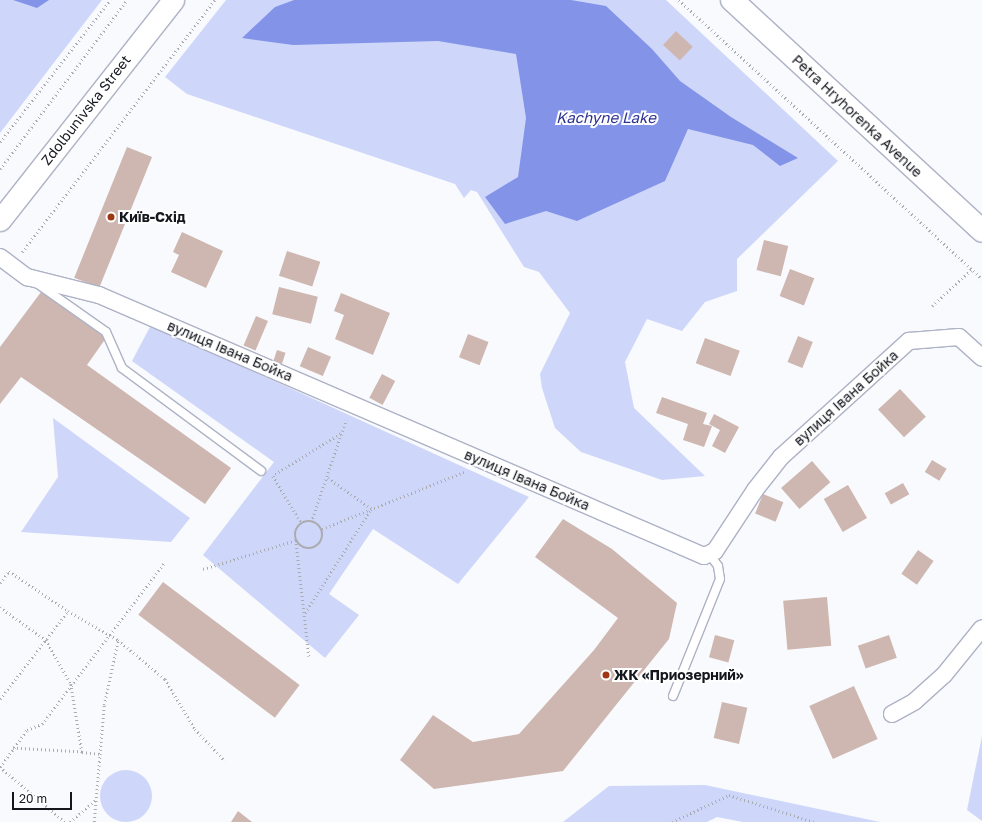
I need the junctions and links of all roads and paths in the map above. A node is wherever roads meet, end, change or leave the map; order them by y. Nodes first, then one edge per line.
1 (110, 0) edge
2 (127, 0) edge
3 (173, 0) edge
4 (215, 0) edge
5 (679, 0) edge
6 (732, 0) edge
7 (0, 142) edge
8 (0, 170) edge
9 (0, 220) edge
10 (982, 231) edge
11 (6, 261) edge
12 (972, 269) junction
13 (27, 277) junction
14 (982, 279) edge
15 (932, 306) dead end
16 (982, 358) edge
17 (351, 404) junction
18 (341, 433) junction
19 (488, 463) junction
20 (261, 471) joint
21 (272, 475) junction
22 (326, 477) junction
23 (371, 509) junction
24 (311, 522) junction
25 (302, 524) junction
26 (322, 529) junction
27 (296, 540) junction
28 (710, 555) junction
29 (165, 562) dead end
30 (203, 569) dead end
31 (0, 583) edge
32 (0, 607) edge
33 (68, 611) junction
34 (304, 614) junction
35 (982, 628) edge
36 (109, 634) junction
37 (46, 640) junction
38 (118, 640) junction
39 (309, 656) dead end
40 (71, 684) junction
41 (673, 696) dead end
42 (0, 699) edge
43 (892, 714) dead end
44 (12, 748) junction
45 (82, 752) junction
46 (100, 754) junction
47 (225, 761) dead end
48 (0, 767) edge
49 (96, 799) junction
50 (65, 822) edge
51 (70, 822) edge
52 (94, 822) edge
53 (672, 822) edge
54 (814, 822) edge

1 - 7 path
2 - 8 path
3 - 9 street, Zdolbunivska Street
4 - 11 path
5 - 12 path
6 - 10 main road, Petra Hryhorenka Avenue
11 - 13 street, вулиця Івана Бойка
12 - 14 path
12 - 15 path
13 - 17 street, вулиця Івана Бойка
13 - 20 lane
16 - 28 street, вулиця Івана Бойка
17 - 18 path
17 - 19 street, вулиця Івана Бойка
18 - 21 path
18 - 22 path
19 - 23 path
19 - 28 street, вулиця Івана Бойка
20 - 21 path
21 - 25 path
22 - 23 path
22 - 24 path
23 - 26 path
23 - 34 path
24 - 25 path
24 - 26 path
25 - 27 path
26 - 27 path
27 - 30 path
27 - 34 path
28 - 41 lane
29 - 36 path
31 - 33 path
32 - 37 path
33 - 36 path
33 - 37 path
34 - 39 path
35 - 43 street
36 - 38 path
36 - 40 path
37 - 40 path
37 - 42 path
38 - 46 path
38 - 47 path
40 - 44 path
40 - 45 path
44 - 45 path
44 - 48 path
45 - 46 path
46 - 49 path
48 - 50 path
49 - 51 path
49 - 52 path
53 - 54 path

